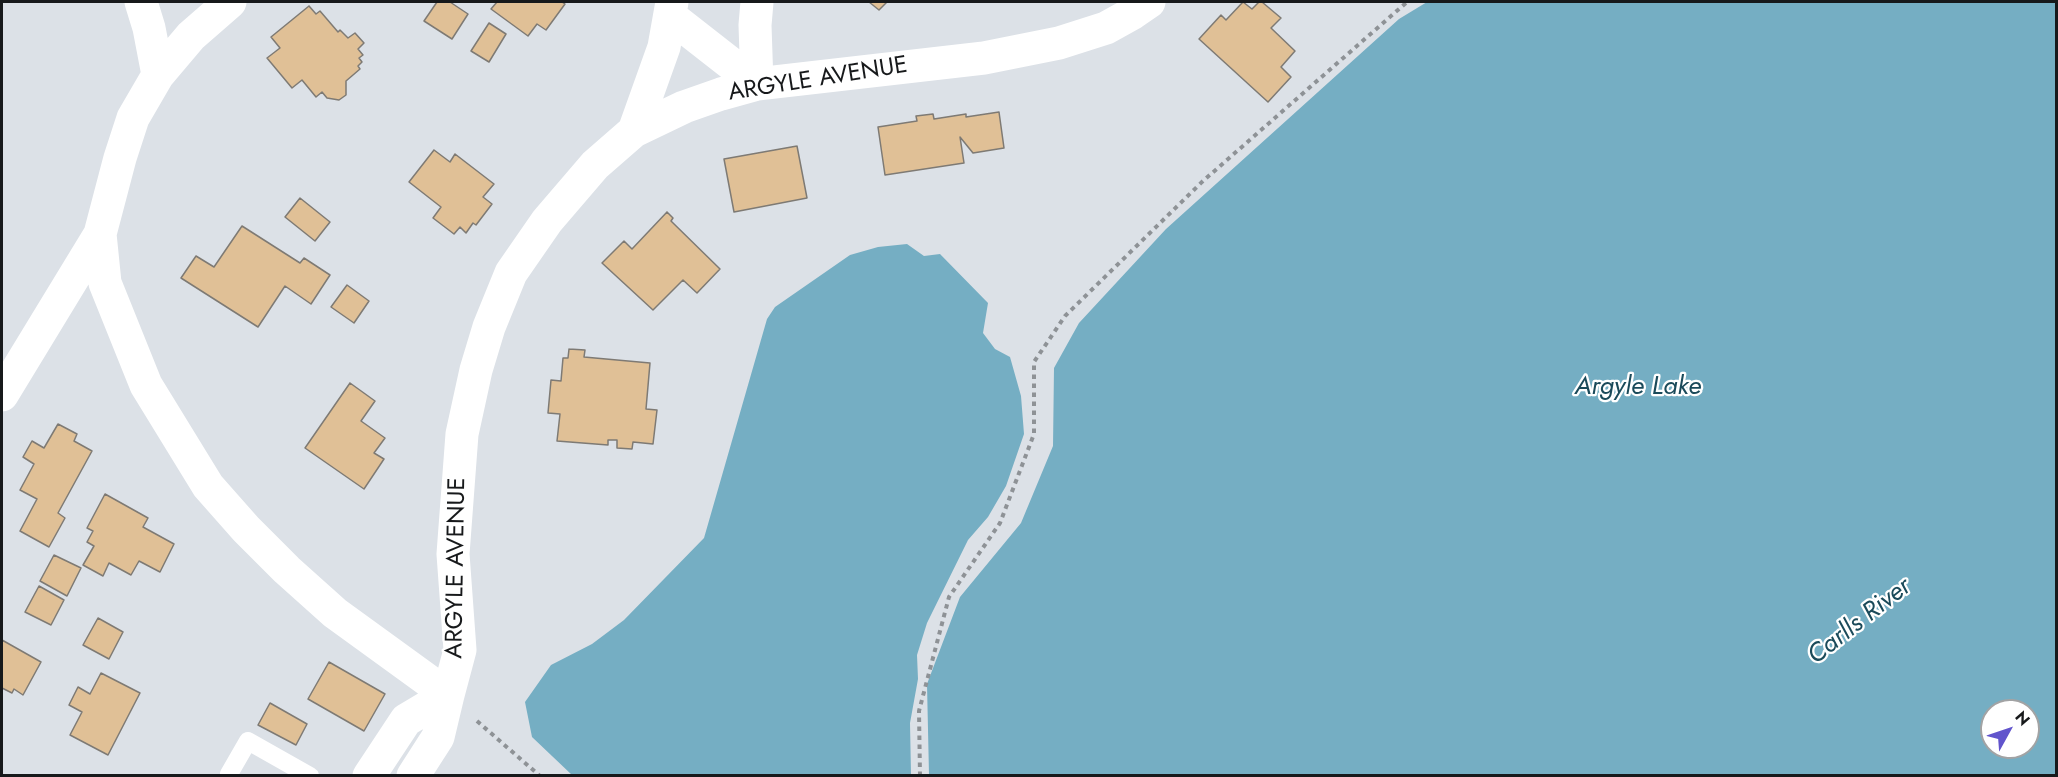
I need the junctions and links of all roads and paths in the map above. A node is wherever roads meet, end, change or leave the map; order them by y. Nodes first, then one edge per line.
1 (141, 2) edge
2 (230, 2) edge
3 (757, 2) edge
4 (1149, 2) edge
5 (1407, 2) edge
6 (671, 9) edge
7 (158, 75) junction
8 (757, 84) junction
9 (634, 131) junction
10 (100, 234) junction
11 (2, 395) edge
12 (448, 695) junction
13 (229, 774) dead end
14 (310, 776) edge
15 (369, 776) edge
16 (413, 776) edge
17 (540, 776) edge
18 (920, 776) edge

1 - 7 street
2 - 7 street
3 - 8 street
4 - 8 street, ARGYLE AVENUE
5 - 18 path
6 - 8 street
6 - 9 street
7 - 10 street
8 - 9 street, ARGYLE AVENUE
9 - 12 street, ARGYLE AVENUE
10 - 11 street
10 - 12 street
12 - 15 street
12 - 16 street, ARGYLE AVENUE
12 - 17 path
13 - 14 lane

